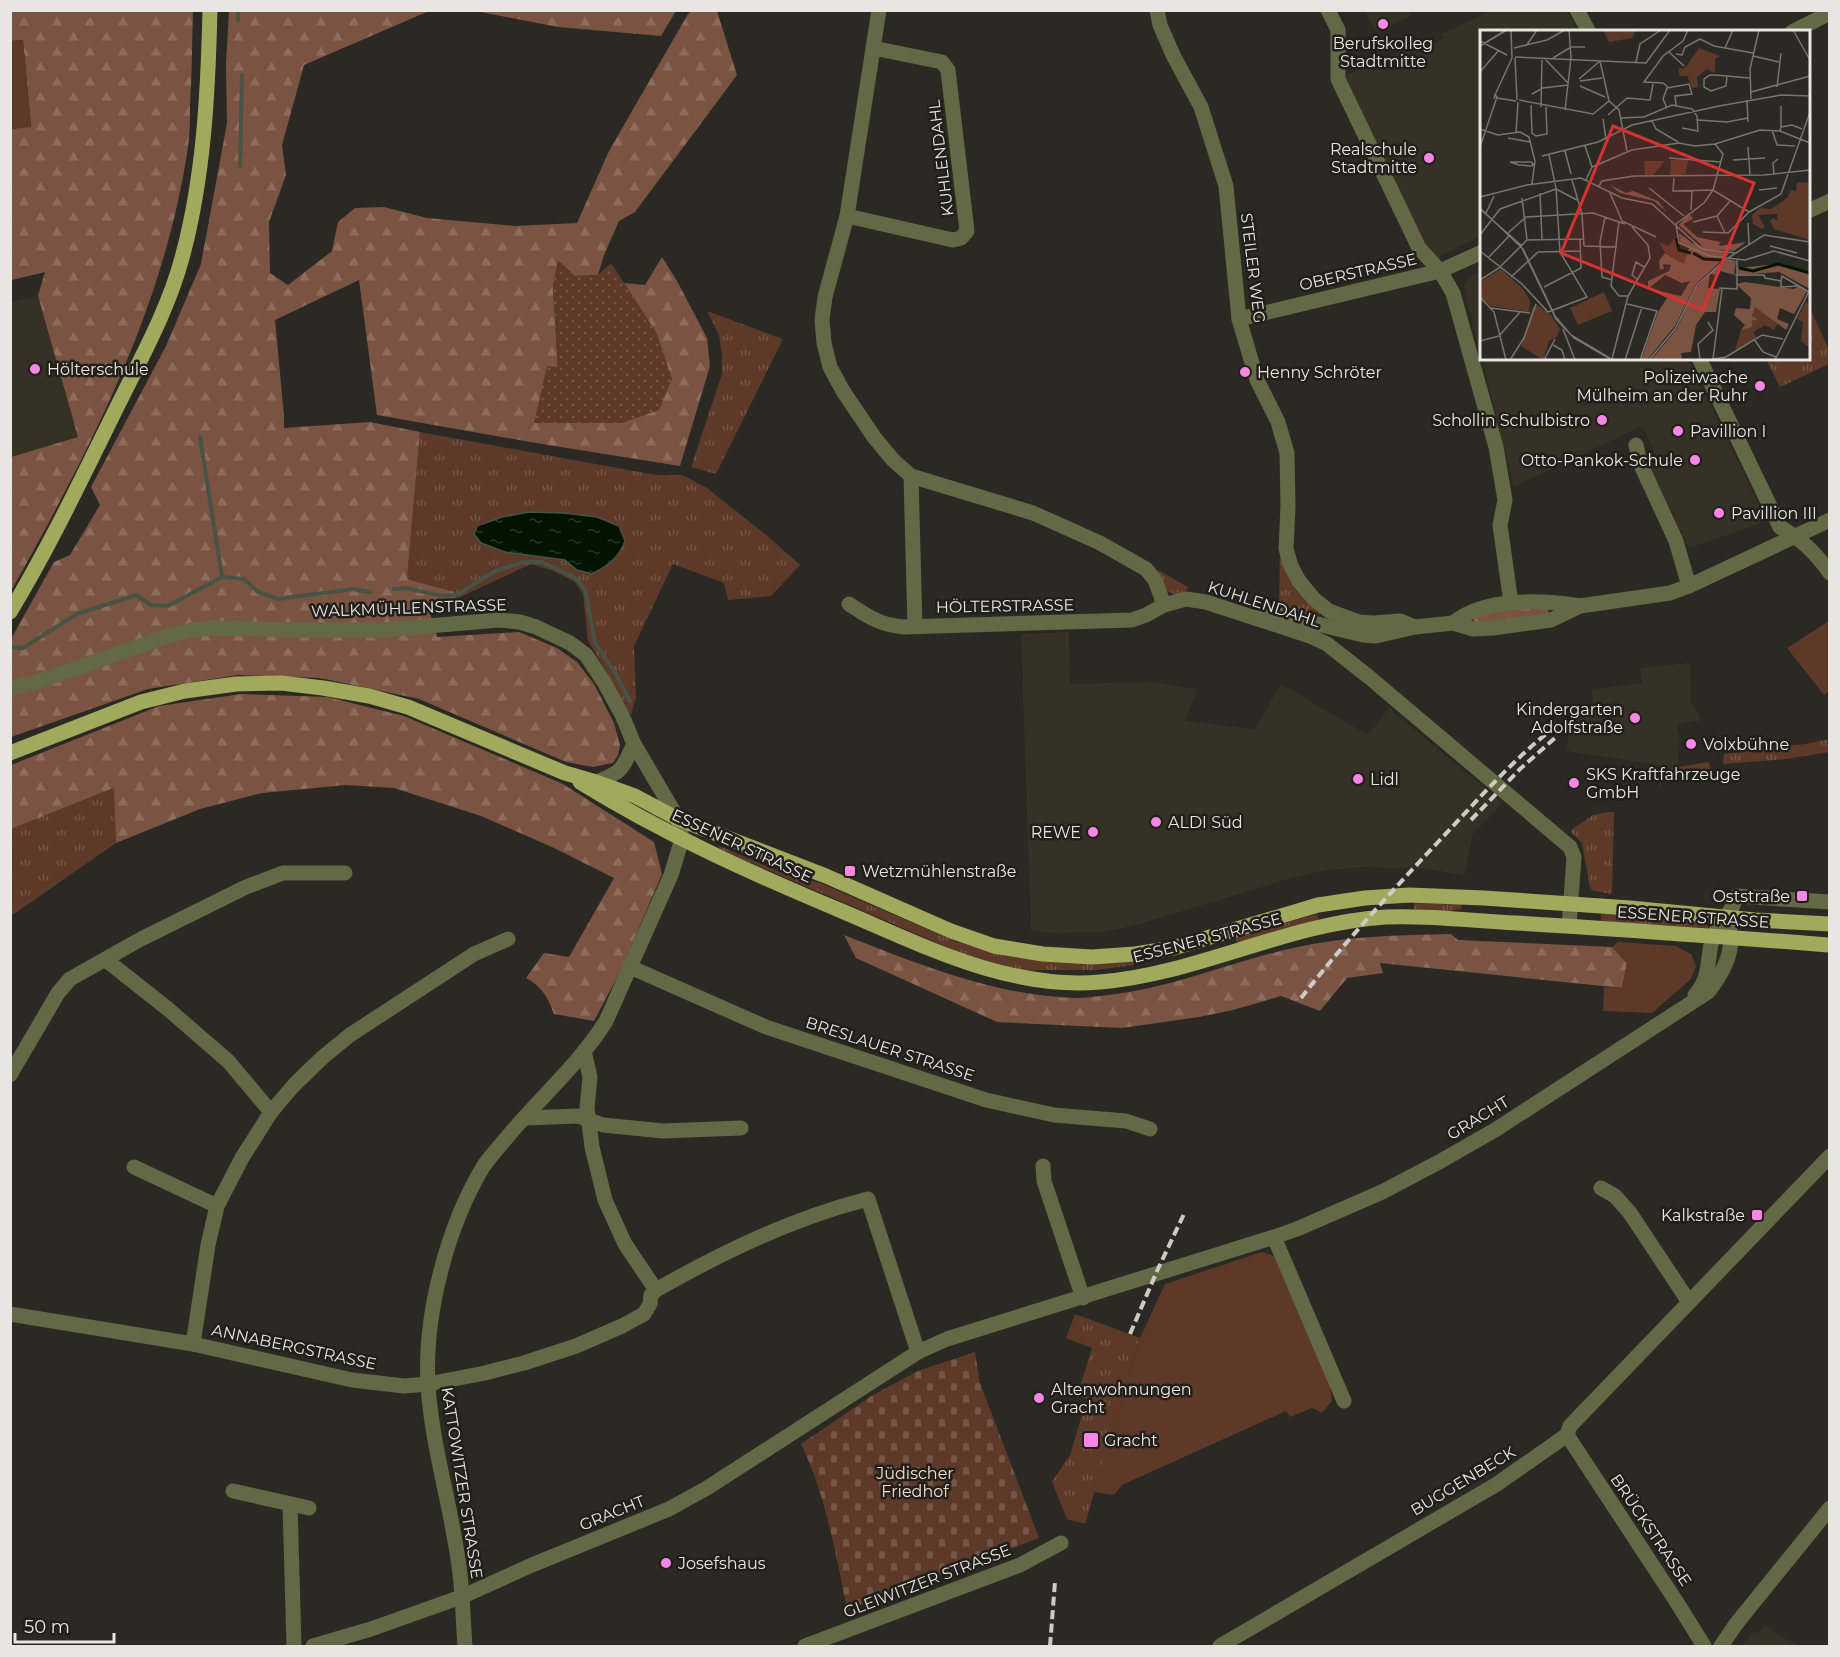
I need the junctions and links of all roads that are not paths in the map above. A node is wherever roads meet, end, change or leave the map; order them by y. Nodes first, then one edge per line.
1 (210, 10) edge
2 (879, 10) edge
3 (1157, 10) edge
4 (1328, 10) edge
5 (1577, 10) edge
6 (1830, 13) edge
7 (1588, 30) edge
8 (1796, 30) edge
9 (873, 48) junction
10 (1830, 201) edge
11 (1810, 211) edge
12 (847, 216) junction
13 (1480, 253) edge
14 (1440, 272) junction
15 (1239, 319) junction
16 (1701, 360) edge
17 (1636, 445) dead end
18 (911, 476) junction
19 (1830, 520) edge
20 (1795, 536) junction
21 (1830, 573) edge
22 (1689, 586) junction
23 (1511, 603) junction
24 (849, 604) dead end
25 (1164, 604) junction
26 (1580, 606) junction
27 (10, 612) edge
28 (1255, 618) junction
29 (1454, 622) junction
30 (915, 626) junction
31 (1415, 627) junction
32 (10, 688) edge
33 (634, 744) junction
34 (10, 753) edge
35 (565, 773) junction
36 (596, 782) junction
37 (678, 819) junction
38 (682, 839) junction
39 (345, 873) dead end
40 (1830, 902) edge
41 (1572, 904) junction
42 (1726, 918) junction
43 (1830, 924) edge
44 (1569, 926) junction
45 (1713, 937) junction
46 (1732, 938) junction
47 (508, 939) dead end
48 (1830, 945) edge
49 (106, 960) junction
50 (630, 967) junction
51 (1687, 1005) junction
52 (584, 1051) junction
53 (10, 1075) edge
54 (271, 1112) junction
55 (524, 1118) junction
56 (589, 1121) junction
57 (741, 1128) dead end
58 (1150, 1129) dead end
59 (1830, 1156) edge
60 (1043, 1166) dead end
61 (134, 1167) dead end
62 (1601, 1188) dead end
63 (217, 1206) junction
64 (1274, 1237) junction
65 (656, 1290) junction
66 (1083, 1298) junction
67 (1689, 1302) junction
68 (10, 1314) edge
69 (193, 1344) junction
70 (918, 1352) junction
71 (428, 1384) junction
72 (1344, 1401) dead end
73 (1567, 1435) junction
74 (233, 1491) dead end
75 (291, 1504) junction
76 (309, 1508) dead end
77 (1830, 1508) edge
78 (1061, 1543) dead end
79 (461, 1597) junction
80 (294, 1647) edge
81 (313, 1647) edge
82 (465, 1647) edge
83 (805, 1647) edge
84 (1220, 1647) edge
85 (1704, 1647) edge
86 (1720, 1647) edge

1 - 27 main road
2 - 9 street
3 - 15 street, STEILER WEG
4 - 14 street
5 - 7 street
6 - 8 street
9 - 12 street
9 - 12 street, KUHLENDAHL
10 - 11 street
12 - 18 street
13 - 14 street, OBERSTRASSE
14 - 15 street, OBERSTRASSE
14 - 23 street
15 - 31 street, STEILER WEG
16 - 20 street
17 - 22 street
18 - 25 street
18 - 30 street
19 - 20 street
20 - 21 street
20 - 22 street
22 - 26 street
23 - 26 street
23 - 29 street
24 - 30 street, HÖLTERSTRASSE
25 - 28 street, KUHLENDAHL
25 - 30 street, HÖLTERSTRASSE
26 - 29 street
28 - 31 street
28 - 41 street, KUHLENDAHL
29 - 31 street
32 - 33 street, WALKMÜHLENSTRASSE
33 - 36 street
33 - 37 street, WALKMÜHLENSTRASSE
34 - 35 main road, ESSENER STRASSE
35 - 36 main road, ESSENER STRASSE
35 - 38 main road, ESSENER STRASSE
36 - 37 main road, ESSENER STRASSE
37 - 38 street, KATTOWITZER STRASSE
37 - 41 main road, ESSENER STRASSE
38 - 44 main road, ESSENER STRASSE
38 - 50 street, KATTOWITZER STRASSE
39 - 49 street
40 - 42 street, ESSENER STRASSE
41 - 42 main road, ESSENER STRASSE
41 - 44 street, KUHLENDAHL
42 - 43 main road, ESSENER STRASSE
42 - 45 street, GRACHT
42 - 46 street
44 - 45 main road, ESSENER STRASSE
45 - 46 main road, ESSENER STRASSE
45 - 51 street, GRACHT
46 - 48 main road, ESSENER STRASSE
46 - 51 street, GRACHT
47 - 54 street
49 - 53 street
49 - 54 street
50 - 52 street, KATTOWITZER STRASSE
50 - 58 street, BRESLAUER STRASSE
51 - 64 street, GRACHT
52 - 55 street, KATTOWITZER STRASSE
52 - 56 street
54 - 63 street
55 - 56 street
55 - 71 street, KATTOWITZER STRASSE
56 - 57 street
56 - 65 street
59 - 67 street, BUGGENBECK
60 - 66 street
61 - 63 street
62 - 67 street
63 - 69 street
64 - 66 street, GRACHT
64 - 72 street
65 - 70 street
65 - 71 street, ANNABERGSTRASSE
66 - 70 street, GRACHT
67 - 73 street, BUGGENBECK
68 - 69 street, ANNABERGSTRASSE
69 - 71 street, ANNABERGSTRASSE
70 - 79 street, GRACHT
71 - 79 street, KATTOWITZER STRASSE
73 - 84 street, BUGGENBECK
73 - 85 street, BRÜCKSTRASSE
74 - 75 street
75 - 76 street
75 - 80 street
77 - 86 street
78 - 83 street, GLEIWITZER STRASSE
79 - 81 street, GRACHT
79 - 82 street, KATTOWITZER STRASSE

